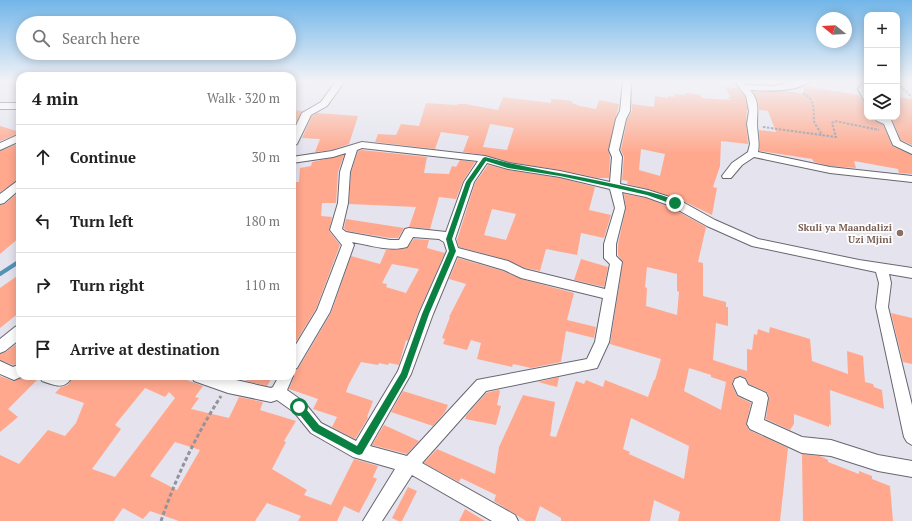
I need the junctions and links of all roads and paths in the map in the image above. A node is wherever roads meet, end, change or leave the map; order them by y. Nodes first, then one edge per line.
1 (322, 105) edge
2 (625, 105) edge
3 (752, 105) edge
4 (814, 105) edge
5 (883, 120) edge
6 (752, 124) junction
7 (892, 132) junction
8 (822, 134) junction
9 (296, 136) edge
10 (16, 139) edge
11 (0, 147) edge
12 (353, 148) junction
13 (912, 151) edge
14 (753, 154) junction
15 (296, 159) edge
16 (485, 159) junction
17 (727, 176) dead end
18 (912, 179) edge
19 (616, 186) junction
20 (16, 187) edge
21 (0, 200) edge
22 (343, 236) junction
23 (451, 245) junction
24 (881, 269) junction
25 (912, 273) edge
26 (610, 295) junction
27 (16, 334) edge
28 (0, 347) edge
29 (296, 357) edge
30 (0, 366) edge
31 (16, 373) edge
32 (211, 380) edge
33 (284, 380) edge
34 (740, 384) dead end
35 (228, 386) junction
36 (278, 392) junction
37 (912, 436) edge
38 (359, 451) junction
39 (410, 465) junction
40 (912, 469) edge
41 (161, 521) edge
42 (372, 521) edge
43 (509, 521) edge

1 - 9 street
2 - 19 street
3 - 6 street
4 - 8 path
5 - 7 street
6 - 8 path
6 - 14 street
7 - 8 path
7 - 13 street
10 - 11 street
12 - 15 street
12 - 16 street
12 - 22 street
14 - 17 street
14 - 18 street
16 - 19 street
16 - 23 street
19 - 24 street
19 - 26 street
20 - 21 street
22 - 23 street
22 - 29 street
23 - 26 street
23 - 38 street
24 - 25 street
24 - 37 street
26 - 39 street
27 - 28 street
30 - 31 street
32 - 35 street
33 - 36 street
34 - 40 street
35 - 36 street
35 - 41 path
36 - 38 street
38 - 39 street
39 - 42 street
39 - 43 street

